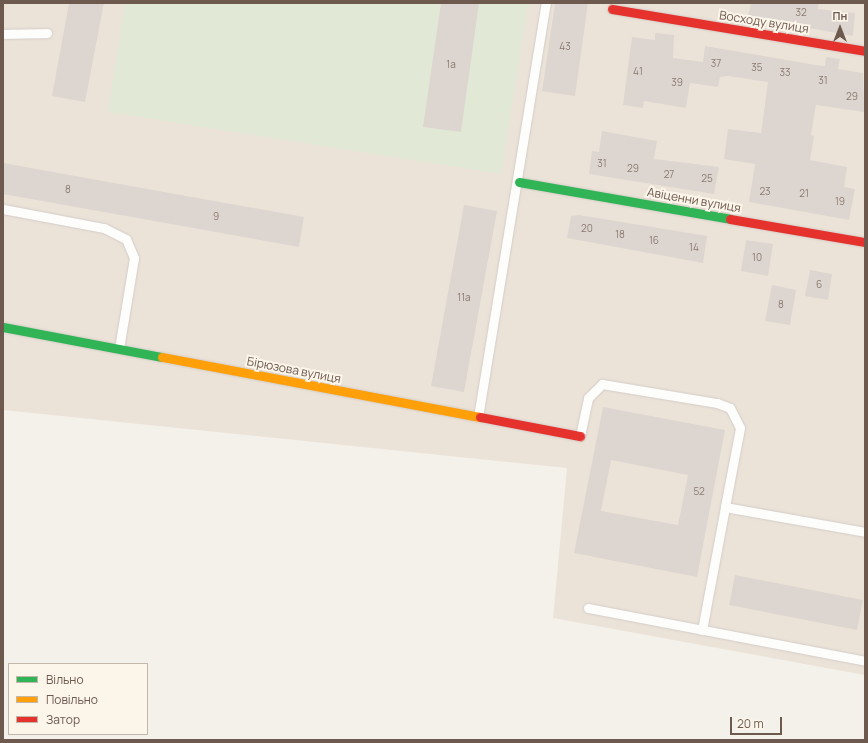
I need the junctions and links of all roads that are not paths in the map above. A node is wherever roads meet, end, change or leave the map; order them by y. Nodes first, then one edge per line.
1 (546, 3) edge
2 (612, 9) dead end
3 (47, 33) dead end
4 (3, 34) edge
5 (865, 51) edge
6 (519, 182) junction
7 (3, 209) edge
8 (865, 242) edge
9 (3, 327) edge
10 (119, 349) junction
11 (478, 417) junction
12 (580, 436) joint
13 (725, 507) junction
14 (865, 532) edge
15 (588, 608) dead end
16 (702, 630) junction
17 (865, 661) edge

1 - 6 lane
2 - 5 street, Восходу вулиця
3 - 4 lane
6 - 8 street, Авіценни вулиця
6 - 11 lane
7 - 10 lane
9 - 10 street, Бірюзова вулиця
10 - 11 street, Бірюзова вулиця
11 - 12 street, Бірюзова вулиця
12 - 13 lane
13 - 14 lane
13 - 16 lane
15 - 16 lane
16 - 17 lane

